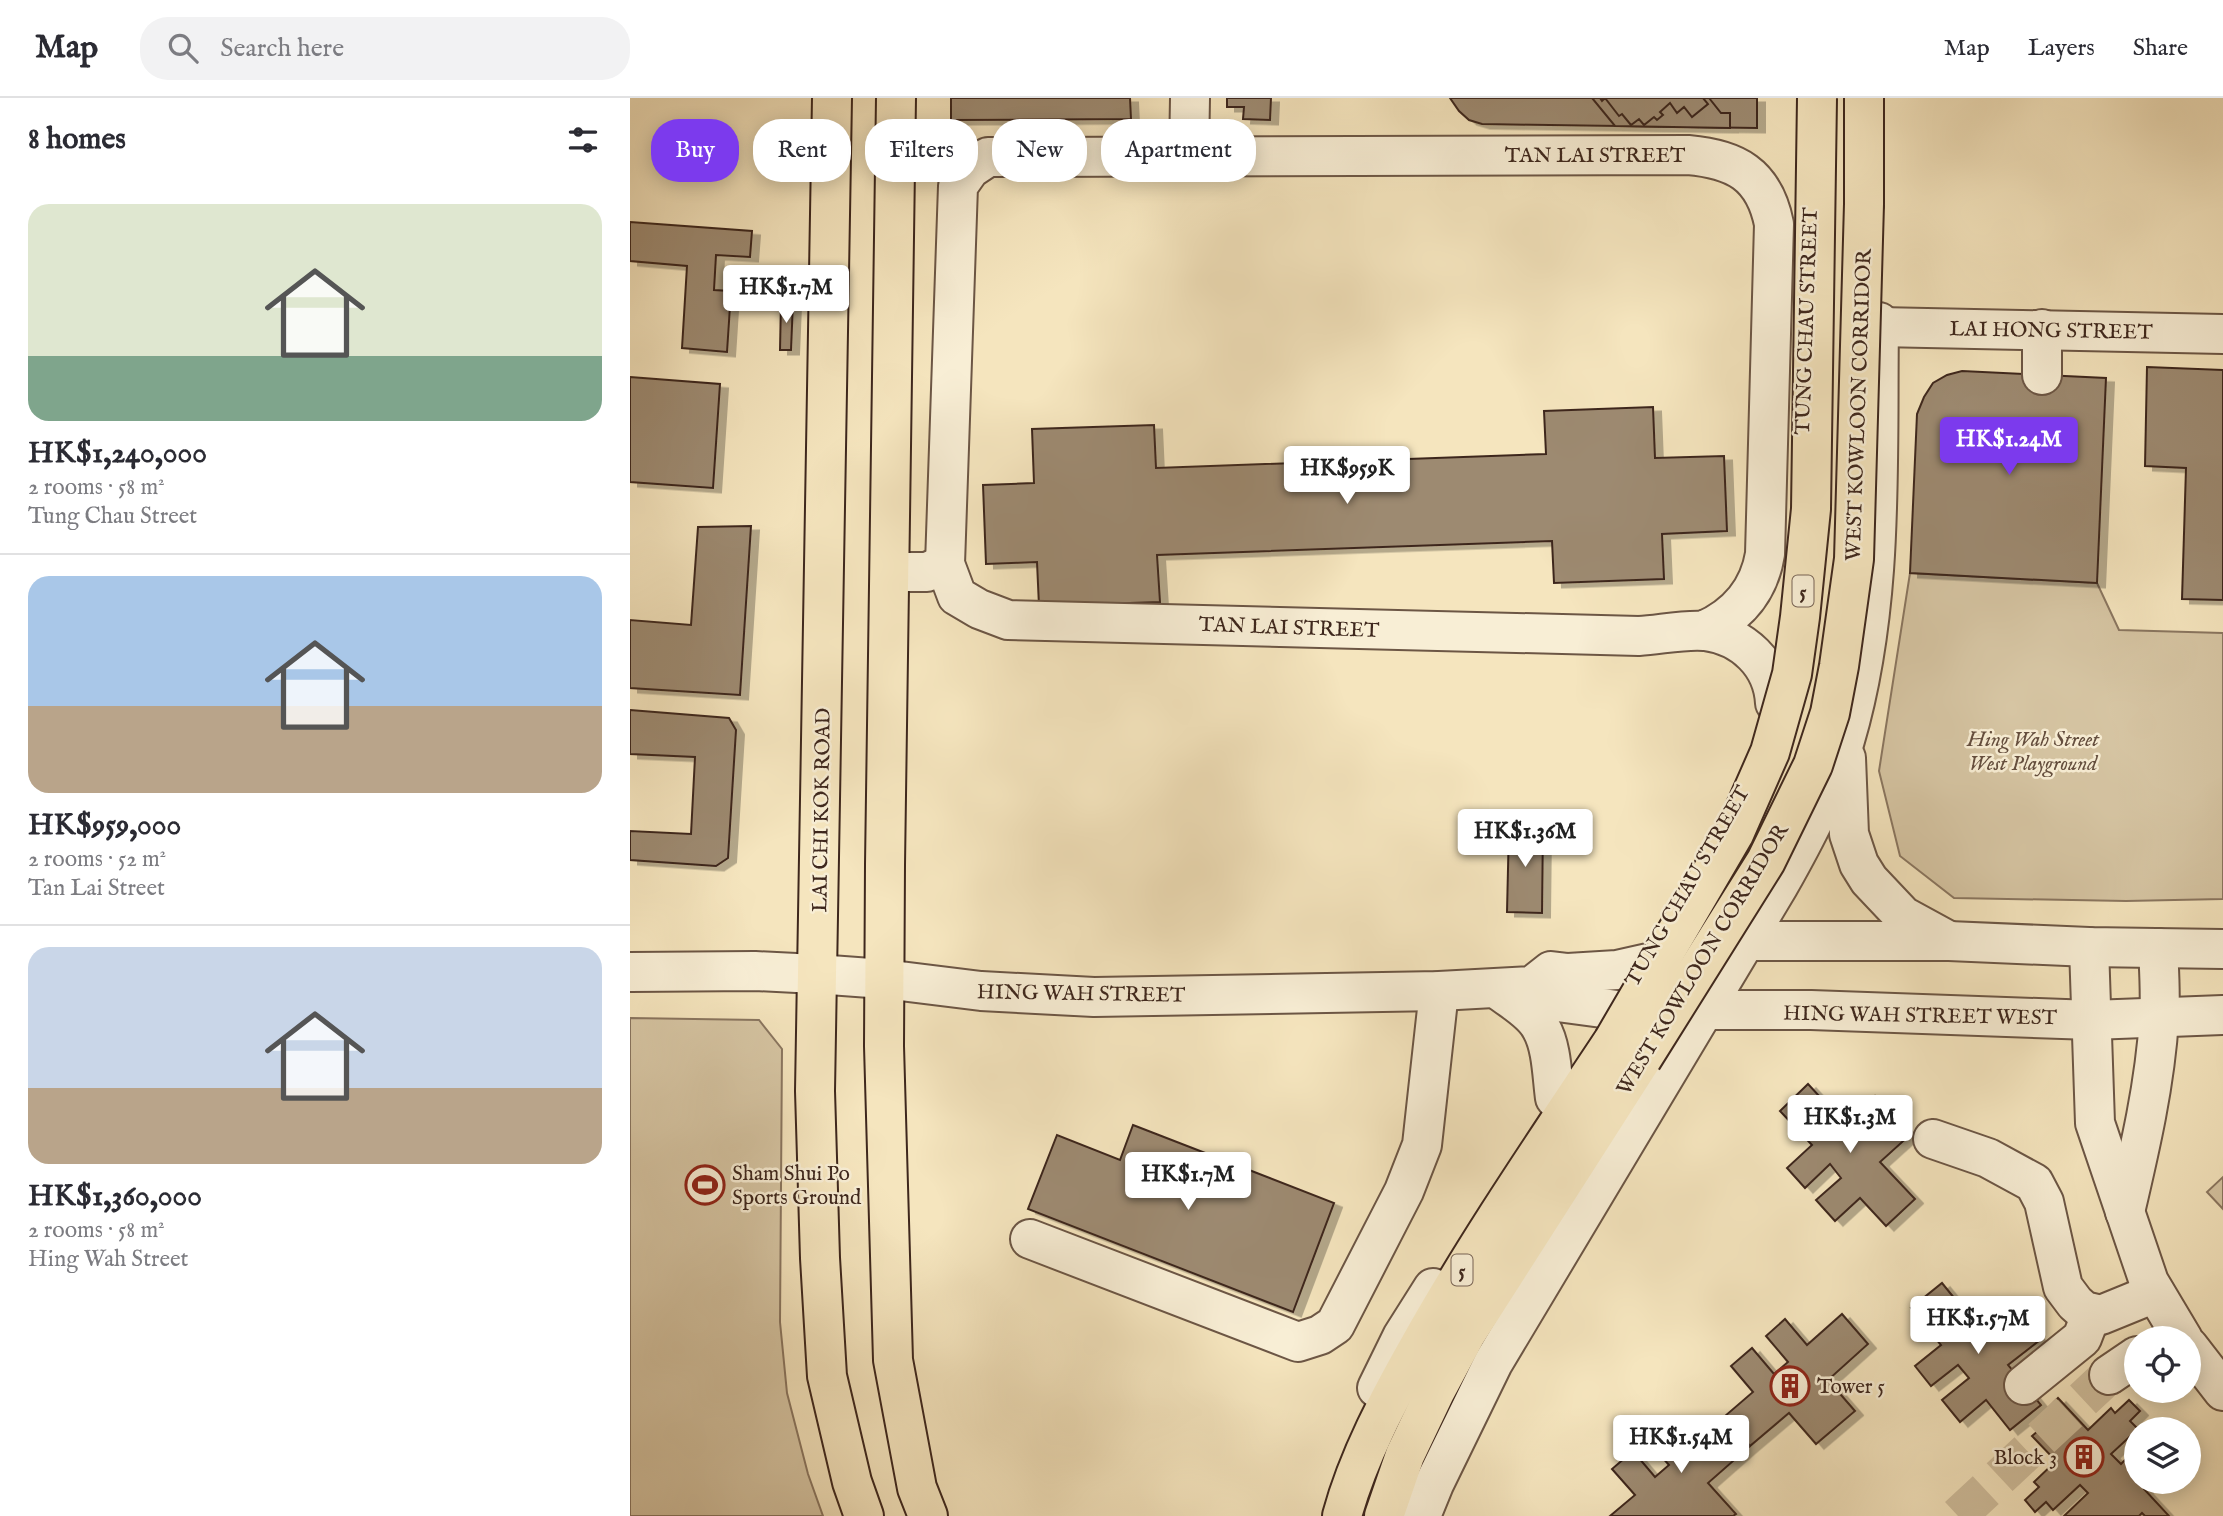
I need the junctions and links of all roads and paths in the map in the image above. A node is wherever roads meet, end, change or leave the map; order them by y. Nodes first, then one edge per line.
1 (832, 98) edge
2 (896, 98) edge
3 (1190, 98) edge
4 (1815, 98) edge
5 (1864, 98) edge
6 (1883, 98) edge
7 (1190, 119) edge
8 (1256, 155) edge
9 (1101, 156) edge
10 (1879, 327) junction
11 (2042, 329) junction
12 (2223, 334) edge
13 (2042, 375) dead end
14 (945, 564) junction
15 (890, 580) junction
16 (1703, 631) junction
17 (1775, 704) junction
18 (1845, 740) junction
19 (1746, 941) junction
20 (1949, 941) junction
21 (2089, 947) junction
22 (2158, 948) junction
23 (2223, 949) edge
24 (1646, 962) junction
25 (630, 972) edge
26 (816, 974) junction
27 (884, 979) junction
28 (1514, 987) junction
29 (1440, 991) junction
30 (1617, 1010) junction
31 (1706, 1011) junction
32 (2223, 1015) edge
33 (2160, 1018) junction
34 (2092, 1020) junction
35 (1555, 1098) junction
36 (1933, 1139) dead end
37 (2125, 1213) junction
38 (1030, 1239) dead end
39 (2155, 1293) junction
40 (2087, 1313) junction
41 (2171, 1326) edge
42 (2201, 1366) edge
43 (2024, 1385) dead end
44 (2223, 1391) edge
45 (864, 1516) edge
46 (928, 1516) edge
47 (1329, 1516) edge
48 (1342, 1516) edge
49 (1384, 1516) edge
50 (1422, 1516) edge

1 - 26 main road, LAI CHI KOK ROAD
2 - 15 main road
3 - 7 street
4 - 17 street, TUNG CHAU STREET
4 - 48 main road, WEST KOWLOON CORRIDOR / 5, bridge
5 - 49 main road, WEST KOWLOON CORRIDOR / 5, bridge
6 - 10 street
8 - 16 street, TAN LAI STREET
9 - 14 street, TAN LAI STREET
10 - 11 street, LAI HONG STREET
10 - 18 street
11 - 12 street, LAI HONG STREET
11 - 13 street
14 - 15 street
14 - 16 street, TAN LAI STREET
15 - 27 main road
16 - 17 street, TAN LAI STREET
17 - 24 street, TUNG CHAU STREET
18 - 19 street
18 - 20 street
19 - 20 street
19 - 24 street
19 - 31 street
20 - 21 street
21 - 22 street
21 - 34 street
22 - 23 street
22 - 33 street
24 - 28 street, HING WAH STREET
24 - 30 street, TUNG CHAU STREET
25 - 26 street, HING WAH STREET
26 - 27 street, HING WAH STREET
26 - 45 main road, LAI CHI KOK ROAD
27 - 29 street, HING WAH STREET
27 - 46 main road
28 - 29 street, HING WAH STREET
28 - 30 street
28 - 35 street
29 - 38 street
30 - 31 street, HING WAH STREET WEST
30 - 35 street, TUNG CHAU STREET
31 - 34 street, HING WAH STREET WEST
31 - 50 street
32 - 33 street, HING WAH STREET WEST
33 - 34 street, HING WAH STREET WEST
33 - 37 street
34 - 37 street
35 - 47 street, TUNG CHAU STREET
36 - 40 street
37 - 39 street
39 - 40 street
39 - 41 street
40 - 43 street
42 - 44 street

